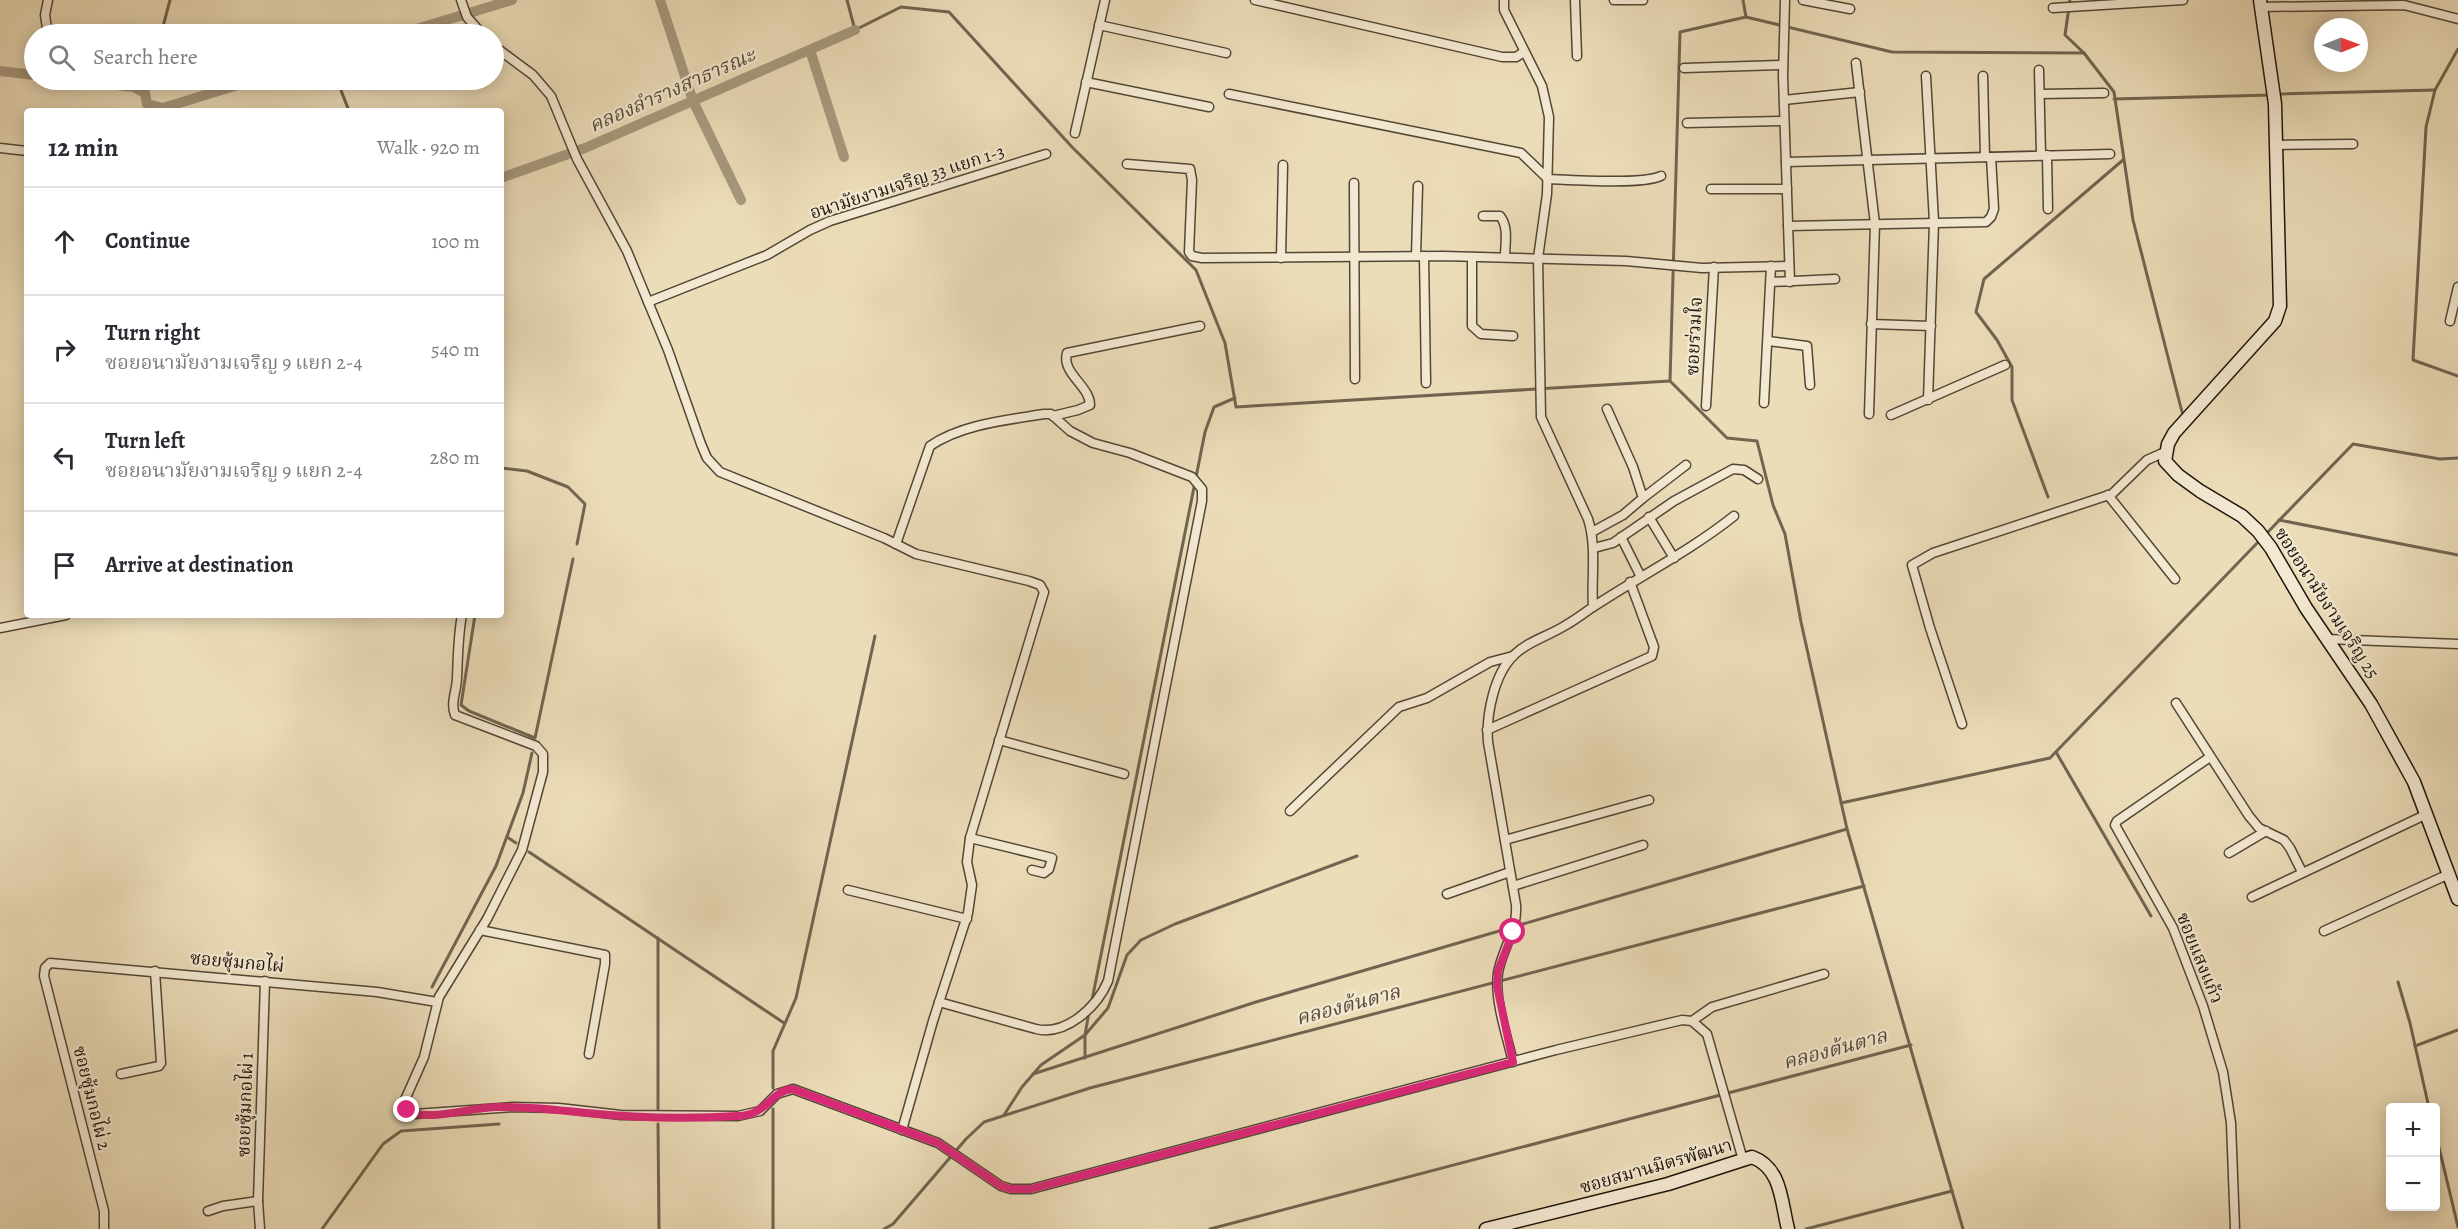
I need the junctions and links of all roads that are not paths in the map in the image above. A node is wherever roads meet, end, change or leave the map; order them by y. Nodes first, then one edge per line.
1 (48, 0) edge
2 (1105, 0) edge
3 (1256, 0) edge
4 (1504, 0) edge
5 (1575, 0) edge
6 (1614, 0) edge
7 (1643, 0) edge
8 (1785, 0) edge
9 (1803, 0) edge
10 (2183, 0) edge
11 (2404, 3) edge
12 (462, 4) edge
13 (2261, 4) edge
14 (2053, 8) dead end
15 (1850, 9) dead end
16 (2458, 19) edge
17 (46, 24) edge
18 (473, 24) edge
19 (1099, 25) junction
20 (1524, 52) junction
21 (1226, 53) dead end
22 (504, 54) edge
23 (1577, 56) dead end
24 (1856, 63) dead end
25 (1783, 64) junction
26 (1684, 68) dead end
27 (2039, 70) dead end
28 (1926, 76) dead end
29 (1983, 76) dead end
30 (1086, 82) junction
31 (1860, 92) junction
32 (2104, 93) dead end
33 (1229, 94) dead end
34 (2040, 94) junction
35 (1784, 100) junction
36 (1209, 107) dead end
37 (1785, 121) junction
38 (1687, 123) dead end
39 (1075, 133) dead end
40 (2353, 144) dead end
41 (2276, 146) junction
42 (0, 148) edge
43 (24, 151) edge
44 (1046, 154) dead end
45 (2110, 154) dead end
46 (2044, 155) junction
47 (1988, 157) junction
48 (1930, 158) junction
49 (1868, 160) junction
50 (1786, 162) junction
51 (1127, 164) dead end
52 (1282, 165) dead end
53 (1661, 176) dead end
54 (1548, 179) junction
55 (1354, 183) dead end
56 (1418, 186) dead end
57 (1711, 189) dead end
58 (1787, 189) junction
59 (2048, 209) dead end
60 (1483, 216) dead end
61 (1934, 222) junction
62 (1875, 225) junction
63 (1788, 226) junction
64 (1420, 256) junction
65 (1354, 257) junction
66 (1472, 257) junction
67 (1505, 257) junction
68 (1281, 258) junction
69 (1538, 258) junction
70 (1789, 266) junction
71 (1714, 267) junction
72 (1771, 267) junction
73 (1835, 279) dead end
74 (1771, 282) junction
75 (1790, 282) junction
76 (2458, 287) edge
77 (648, 302) junction
78 (2450, 321) dead end
79 (1871, 324) junction
80 (1200, 326) dead end
81 (1931, 326) junction
82 (1513, 336) dead end
83 (1768, 341) junction
84 (2005, 365) dead end
85 (1355, 379) dead end
86 (1426, 383) dead end
87 (1810, 386) dead end
88 (1928, 400) junction
89 (1764, 403) dead end
90 (1706, 406) dead end
91 (1607, 409) dead end
92 (1869, 414) dead end
93 (1891, 415) dead end
94 (1053, 416) junction
95 (2165, 452) junction
96 (1686, 465) dead end
97 (1758, 479) dead end
98 (2108, 495) junction
99 (1643, 498) junction
100 (1734, 516) dead end
101 (1649, 517) junction
102 (1592, 532) junction
103 (1621, 537) junction
104 (896, 544) junction
105 (1594, 548) junction
106 (1674, 558) junction
107 (1640, 575) junction
108 (2175, 579) dead end
109 (1630, 582) junction
110 (1593, 607) junction
111 (51, 618) edge
112 (462, 618) edge
113 (0, 628) edge
114 (2326, 639) junction
115 (2458, 644) edge
116 (1513, 656) junction
117 (2176, 703) dead end
118 (1962, 724) dead end
119 (1488, 730) junction
120 (999, 740) junction
121 (2210, 757) junction
122 (1124, 774) dead end
123 (1649, 800) dead end
124 (1290, 811) dead end
125 (2427, 814) junction
126 (2266, 831) junction
127 (970, 838) junction
128 (1505, 840) junction
129 (1643, 845) dead end
130 (2229, 853) dead end
131 (1032, 870) dead end
132 (1510, 872) junction
133 (2302, 872) junction
134 (2449, 874) junction
135 (1513, 885) junction
136 (848, 890) dead end
137 (1447, 894) dead end
138 (2252, 897) dead end
139 (2458, 899) edge
140 (967, 919) junction
141 (480, 930) junction
142 (2324, 931) dead end
143 (155, 971) junction
144 (1824, 974) dead end
145 (44, 976) joint
146 (265, 981) junction
147 (437, 1002) junction
148 (939, 1002) junction
149 (1692, 1021) junction
150 (589, 1054) dead end
151 (1513, 1062) junction
152 (121, 1074) dead end
153 (902, 1130) junction
154 (1743, 1160) junction
155 (258, 1201) junction
156 (208, 1210) dead end
157 (1787, 1223) edge
158 (104, 1229) edge
159 (260, 1229) edge
160 (1486, 1229) edge
161 (2235, 1229) edge

1 - 17 street
2 - 19 street
3 - 20 street
4 - 20 street
5 - 23 street
6 - 7 street
8 - 25 street
9 - 15 street
10 - 14 street
11 - 13 street
11 - 16 street
12 - 18 street
13 - 41 street
19 - 21 street
19 - 30 street
20 - 54 street
22 - 77 street
24 - 31 street
25 - 26 street
25 - 35 street
27 - 34 street
28 - 48 street
29 - 47 street
30 - 36 street
30 - 39 street
31 - 35 street
31 - 49 street
32 - 34 street
33 - 54 street
34 - 46 street
35 - 37 street
37 - 38 street
37 - 50 street
40 - 41 street
41 - 95 street
42 - 43 street
44 - 77 street, อนามัยงามเจริญ 33 แยก 1-3
45 - 46 street
46 - 47 street
46 - 59 street
47 - 48 street
47 - 61 street
48 - 49 street
48 - 61 street
49 - 50 street
49 - 62 street
50 - 58 street
51 - 68 street
52 - 68 street
53 - 54 street
54 - 69 street
55 - 65 street
56 - 64 street
57 - 58 street
58 - 63 street
60 - 67 street
61 - 62 street
61 - 81 street
62 - 63 street
62 - 79 street
63 - 70 street
64 - 65 street
64 - 66 street
64 - 86 street
65 - 68 street
65 - 85 street
66 - 67 street
66 - 82 street
67 - 69 street
69 - 71 street
69 - 102 street
70 - 72 street
70 - 75 street
71 - 72 street
71 - 90 street, ซอยร่วมใจ
72 - 74 street
73 - 75 street
74 - 75 street
74 - 83 street
76 - 78 street
77 - 104 street
79 - 81 street
79 - 92 street
80 - 94 street
81 - 88 street
83 - 87 street
83 - 89 street
84 - 88 street
88 - 93 street
91 - 99 street
94 - 104 street
94 - 148 street
95 - 98 street
95 - 114 street, ซอยอนามัยงามเจริญ 25
96 - 99 street
97 - 101 street
98 - 108 street
98 - 118 street
99 - 102 street
100 - 106 street
101 - 103 street
101 - 106 street
102 - 105 street
103 - 105 street
103 - 107 street
104 - 120 street
105 - 110 street
106 - 107 street
107 - 109 street
109 - 110 street
109 - 119 street
110 - 116 street
111 - 113 street
112 - 141 street
114 - 115 street
114 - 125 street, ซอยอนามัยงามเจริญ 25
116 - 119 street
116 - 124 street
117 - 121 street
119 - 128 street
120 - 122 street
120 - 127 street
121 - 126 street
121 - 161 street, ซอยแสงแก้ว
123 - 128 street
125 - 133 street
125 - 134 street, ซอยอนามัยงามเจริญ 25
126 - 130 street
126 - 133 street
127 - 131 street
127 - 140 street
128 - 132 street
129 - 135 street
132 - 135 street
132 - 137 street
133 - 138 street
134 - 139 street, ซอยอนามัยงามเจริญ 25
134 - 142 street
135 - 151 street
136 - 140 street
140 - 148 street
141 - 147 street
141 - 150 street
143 - 145 street, ซอยซุ้มกอไผ่
143 - 146 street, ซอยซุ้มกอไผ่
143 - 152 street
144 - 149 street
145 - 158 street, ซอยซุ้มกอไผ่ 2
146 - 147 street, ซอยซุ้มกอไผ่
146 - 155 street, ซอยซุ้มกอไผ่ 1
147 - 153 street
148 - 153 street
149 - 151 street
149 - 154 street
151 - 153 street
154 - 157 street, ซอยสมานมิตรพัฒนา
154 - 160 street, ซอยสมานมิตรพัฒนา
155 - 156 street
155 - 159 street, ซอยซุ้มกอไผ่ 1

